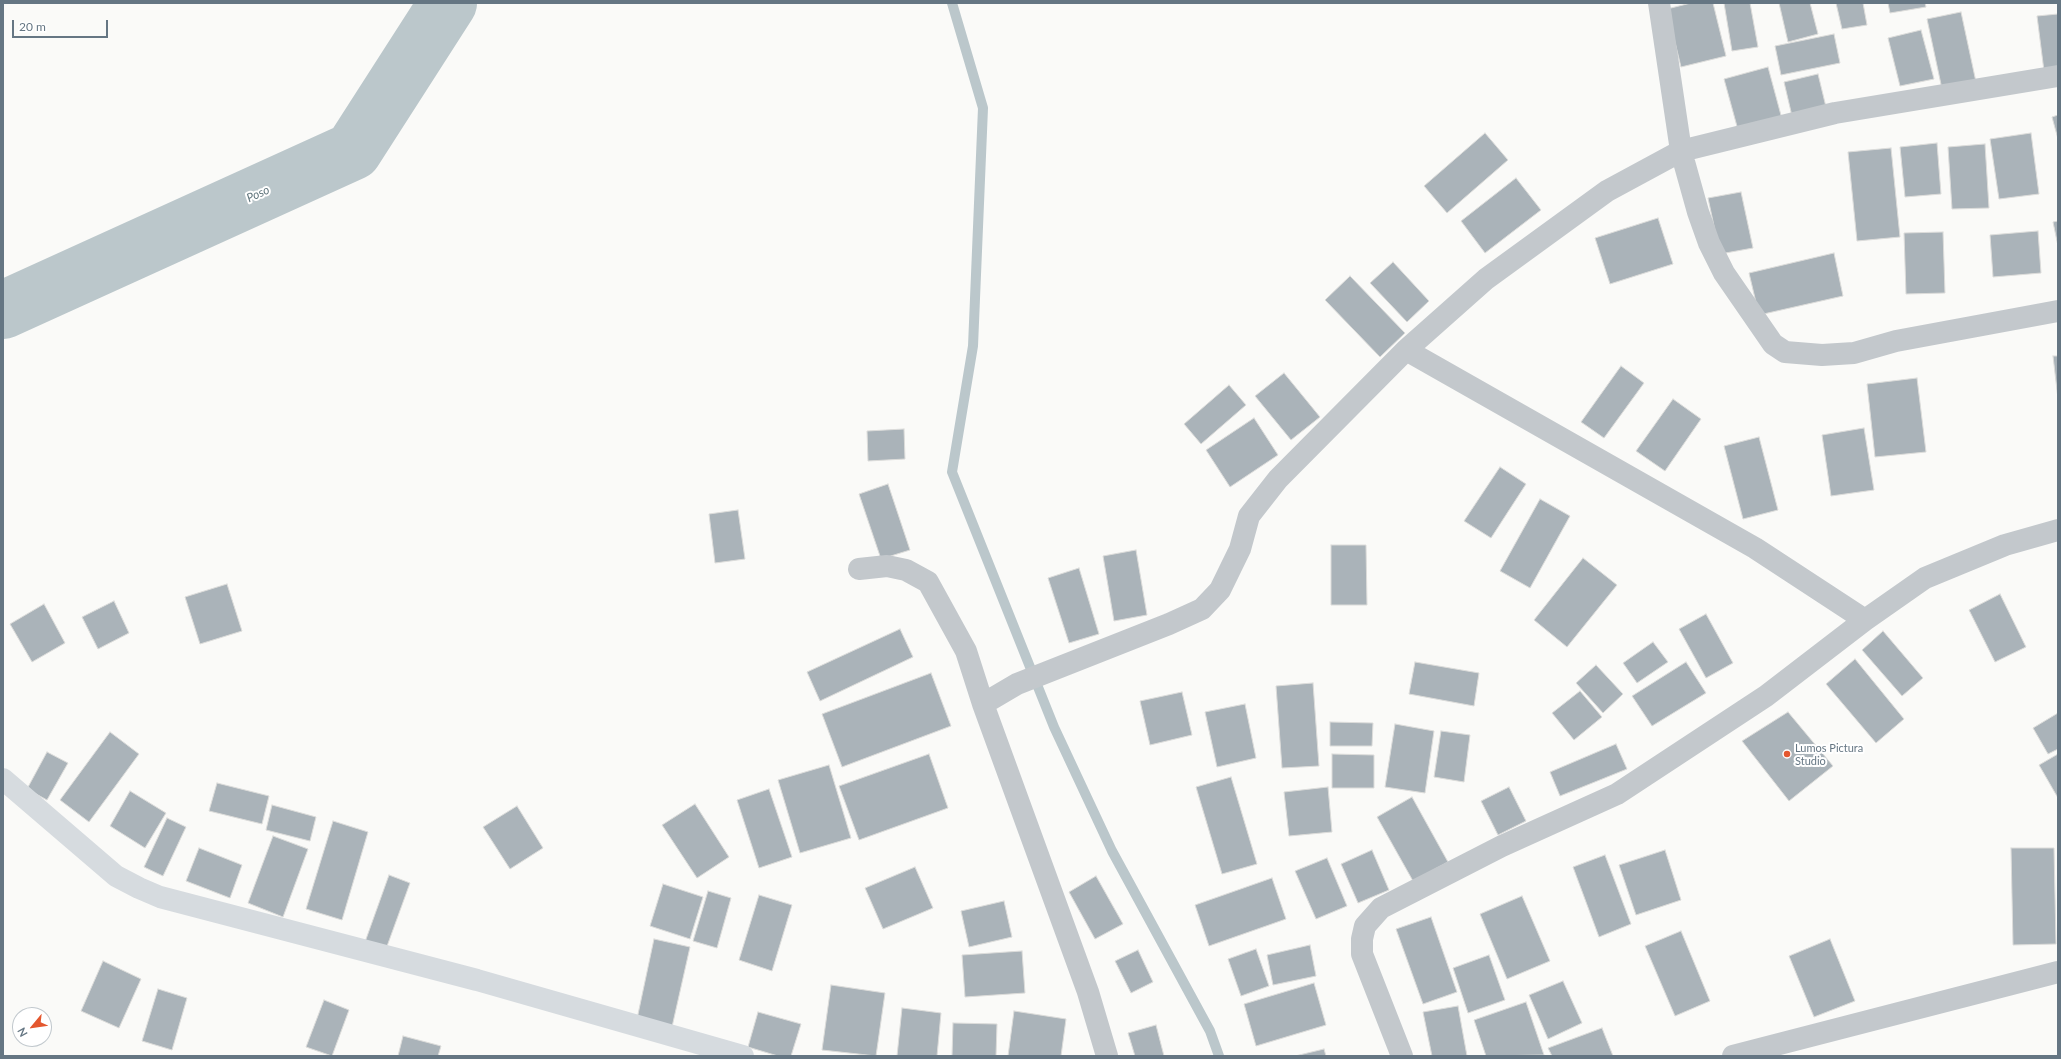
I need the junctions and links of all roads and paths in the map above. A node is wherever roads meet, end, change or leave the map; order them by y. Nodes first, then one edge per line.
1 (1659, 3) edge
2 (2058, 76) edge
3 (1681, 151) junction
4 (2058, 311) edge
5 (1406, 350) junction
6 (2058, 530) edge
7 (859, 569) dead end
8 (1865, 620) junction
9 (983, 704) junction
10 (3, 779) edge
11 (2058, 972) edge
12 (743, 1056) edge
13 (1107, 1056) edge
14 (1402, 1056) edge
15 (1733, 1056) edge

1 - 3 street
2 - 3 street
3 - 4 street
3 - 5 street
5 - 8 street
5 - 9 street
6 - 8 street
7 - 9 street
8 - 14 street
9 - 13 street
10 - 12 street
11 - 15 street

